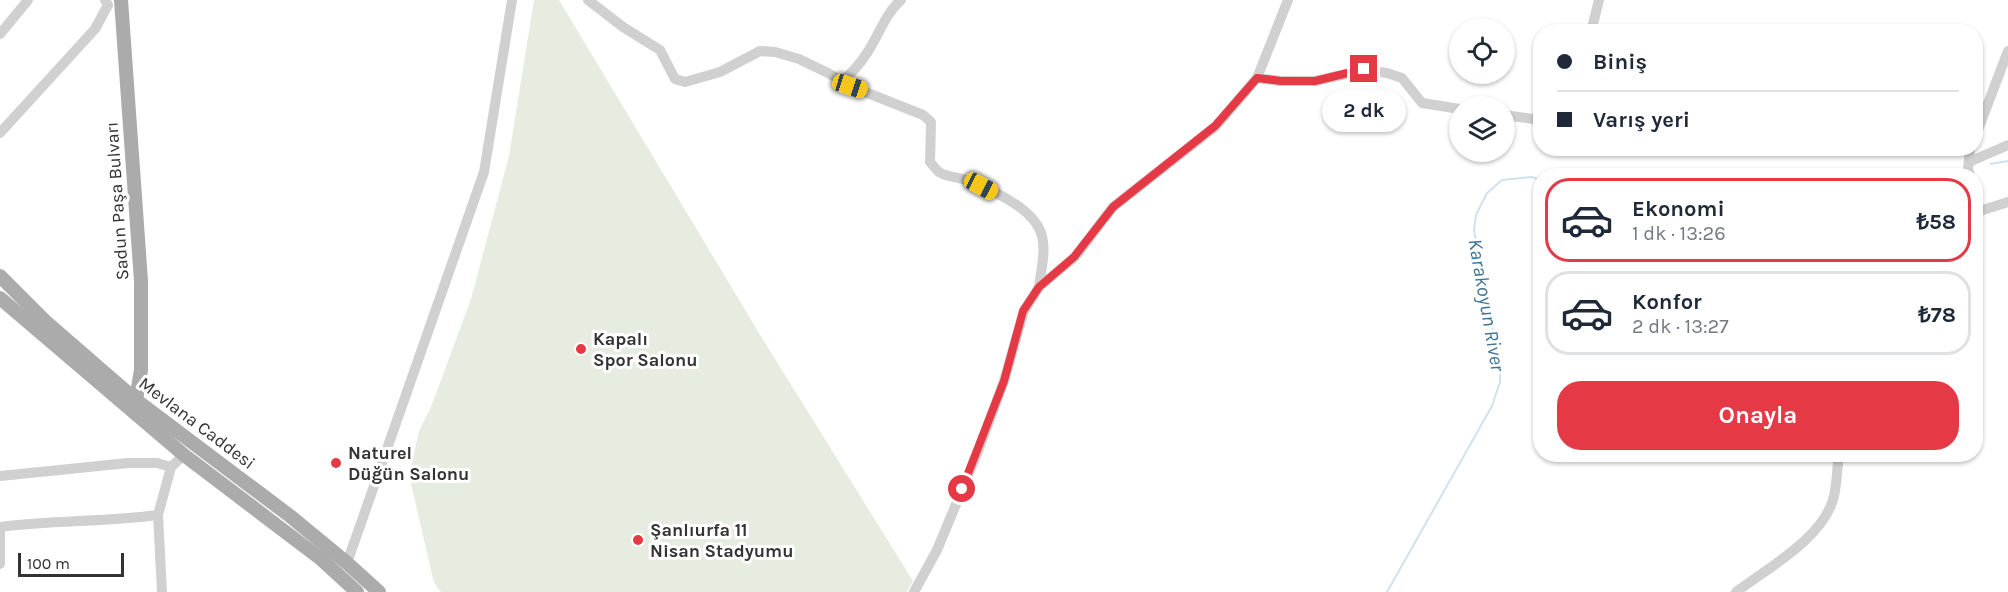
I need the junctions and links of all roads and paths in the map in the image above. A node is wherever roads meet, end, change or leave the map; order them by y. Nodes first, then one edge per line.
1 (28, 0) edge
2 (105, 0) edge
3 (121, 0) edge
4 (513, 0) edge
5 (588, 0) edge
6 (900, 0) edge
7 (1288, 0) edge
8 (1599, 0) edge
9 (1592, 24) edge
10 (0, 34) edge
11 (2008, 51) edge
12 (1257, 78) junction
13 (842, 81) junction
14 (1449, 108) edge
15 (1515, 117) edge
16 (1983, 117) edge
17 (1533, 119) edge
18 (0, 134) edge
19 (2008, 145) edge
20 (1969, 156) edge
21 (1983, 156) edge
22 (1983, 156) edge
23 (1969, 162) junction
24 (1968, 168) edge
25 (2008, 202) edge
26 (1983, 210) edge
27 (0, 276) edge
28 (1039, 287) junction
29 (0, 298) edge
30 (136, 400) junction
31 (184, 455) junction
32 (1838, 462) edge
33 (171, 467) junction
34 (0, 476) edge
35 (158, 515) junction
36 (0, 527) edge
37 (347, 563) junction
38 (0, 564) edge
39 (162, 592) edge
40 (357, 592) edge
41 (378, 592) edge
42 (914, 592) edge
43 (1736, 592) edge

1 - 10 street
2 - 18 street
3 - 30 main road, Sadun Paşa Bulvarı
4 - 37 street
5 - 13 street
6 - 13 street
7 - 12 street
8 - 9 street
11 - 16 street
12 - 14 street
12 - 28 street
13 - 28 street
15 - 17 street
19 - 21 street
20 - 23 street
22 - 23 street
23 - 24 street
25 - 26 street
27 - 30 main road, Mevlana Caddesi
28 - 42 street
29 - 31 main road
30 - 37 main road, Mevlana Caddesi
31 - 33 street
31 - 40 main road
32 - 43 street
33 - 34 street
33 - 35 street
35 - 36 street
35 - 39 street
36 - 38 street
37 - 41 main road, Mevlana Caddesi

